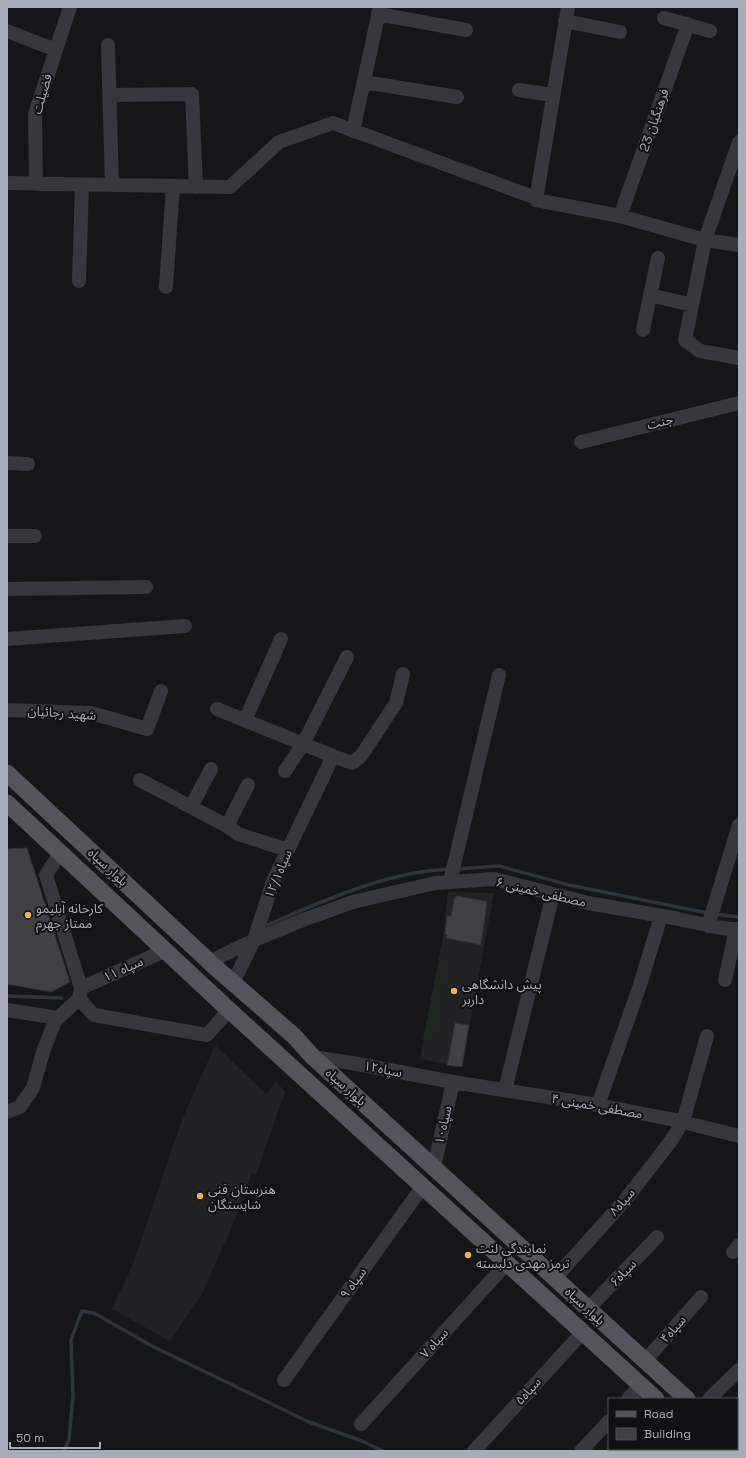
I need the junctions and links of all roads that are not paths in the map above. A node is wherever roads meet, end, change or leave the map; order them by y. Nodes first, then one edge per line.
1 (70, 7) edge
2 (379, 10) edge
3 (567, 14) edge
4 (664, 18) dead end
5 (688, 24) junction
6 (466, 30) dead end
7 (7, 31) edge
8 (710, 31) dead end
9 (620, 32) dead end
10 (108, 45) dead end
11 (56, 50) junction
12 (364, 82) junction
13 (519, 90) dead end
14 (109, 94) junction
15 (553, 95) junction
16 (457, 97) dead end
17 (354, 131) junction
18 (739, 142) edge
19 (7, 183) edge
20 (36, 184) junction
21 (82, 185) junction
22 (112, 185) junction
23 (173, 186) junction
24 (196, 187) junction
25 (536, 198) junction
26 (620, 216) junction
27 (704, 240) junction
28 (739, 245) edge
29 (658, 258) dead end
30 (80, 281) dead end
31 (166, 287) dead end
32 (650, 295) junction
33 (692, 304) junction
34 (643, 330) dead end
35 (739, 358) edge
36 (739, 403) edge
37 (581, 442) dead end
38 (7, 463) edge
39 (28, 464) dead end
40 (7, 536) edge
41 (35, 536) dead end
42 (146, 587) dead end
43 (7, 589) edge
44 (184, 626) dead end
45 (281, 639) dead end
46 (7, 640) edge
47 (347, 657) dead end
48 (403, 674) dead end
49 (499, 675) dead end
50 (161, 691) dead end
51 (217, 709) dead end
52 (7, 710) edge
53 (245, 720) junction
54 (303, 744) junction
55 (333, 756) junction
56 (211, 769) dead end
57 (285, 771) dead end
58 (7, 773) edge
59 (140, 780) dead end
60 (248, 785) dead end
61 (7, 804) edge
62 (192, 807) junction
63 (739, 825) edge
64 (227, 826) junction
65 (288, 850) junction
66 (60, 853) junction
67 (450, 882) junction
68 (553, 894) junction
69 (661, 916) junction
70 (708, 926) junction
71 (737, 930) edge
72 (254, 940) junction
73 (164, 951) junction
74 (209, 962) junction
75 (725, 980) dead end
76 (233, 983) junction
77 (80, 993) junction
78 (7, 1010) edge
79 (229, 1010) junction
80 (58, 1018) junction
81 (707, 1036) dead end
82 (314, 1057) junction
83 (296, 1071) junction
84 (453, 1082) junction
85 (505, 1090) junction
86 (598, 1105) junction
87 (7, 1112) edge
88 (683, 1122) junction
89 (739, 1136) edge
90 (434, 1167) junction
91 (423, 1186) junction
92 (657, 1236) dead end
93 (507, 1263) junction
94 (555, 1278) junction
95 (701, 1297) dead end
96 (588, 1309) junction
97 (582, 1332) junction
98 (645, 1361) junction
99 (739, 1370) edge
100 (284, 1380) dead end
101 (641, 1385) junction
102 (629, 1398) edge
103 (655, 1398) edge
104 (686, 1398) edge
105 (709, 1398) edge
106 (608, 1422) edge
107 (361, 1424) dead end
108 (474, 1451) edge
109 (581, 1451) edge

1 - 11 street, فضیلت
2 - 6 street
2 - 12 street
3 - 9 street
3 - 15 street
4 - 5 street
5 - 8 street
5 - 26 street, فرهنگیان 23
7 - 11 street
10 - 14 street
11 - 20 street, فضیلت
12 - 16 street
12 - 17 street
13 - 15 street
14 - 22 street
14 - 24 street
15 - 25 street
17 - 24 street
17 - 25 street
18 - 27 street
19 - 20 street
20 - 21 street
21 - 22 street
21 - 30 street
22 - 23 street
23 - 24 street
23 - 31 street
25 - 26 street
26 - 27 street
27 - 28 street
27 - 33 street
29 - 32 street
32 - 33 street
32 - 34 street
33 - 35 street
36 - 37 street, جنت
38 - 39 street
40 - 41 street
42 - 43 street
44 - 46 street
45 - 53 street
47 - 54 street
48 - 55 street
49 - 67 street
50 - 52 street, شهید رجائیان
51 - 53 street
53 - 54 street
54 - 55 street
54 - 57 street
55 - 65 street, سپاه۱۲/۱
56 - 62 street
58 - 74 main road, بلوار سپاه
59 - 62 street
60 - 64 street
61 - 66 main road, بلوار سپاه
62 - 64 street
63 - 70 street
64 - 65 street
65 - 72 street, سپاه۱۲/۱
66 - 73 main road, بلوار سپاه
66 - 77 street
67 - 68 street, مصطفی خمینی ۶
67 - 72 street, مصطفی خمینی ۶
68 - 69 street, مصطفی خمینی ۶
68 - 85 street
69 - 70 street, مصطفی خمینی ۶
69 - 86 street
70 - 71 street, مصطفی خمینی ۶
71 - 75 street
72 - 74 street
72 - 76 street, سپاه۱۲/۱
73 - 77 street, سپاه ۱۱
73 - 79 main road, بلوار سپاه
74 - 76 main road, بلوار سپاه
76 - 82 main road, بلوار سپاه
77 - 79 street
77 - 80 street, سپاه ۱۱
78 - 80 street
79 - 83 main road, بلوار سپاه
80 - 87 street
81 - 88 street, سپاه۸
82 - 83 main road
82 - 84 street, سپاه۱۲
82 - 90 main road, بلوار سپاه
83 - 91 main road, بلوار سپاه
84 - 85 street, مصطفی خمینی ۴
84 - 90 street, سپاه۱۰
85 - 86 street, مصطفی خمینی ۴
86 - 88 street, مصطفی خمینی ۴
88 - 89 street, مصطفی خمینی ۴
88 - 94 street, سپاه۸
90 - 94 main road, بلوار سپاه
91 - 93 main road, بلوار سپاه
91 - 100 street, سپاه ۹
92 - 96 street, سپاه۶
93 - 97 main road, بلوار سپاه
93 - 107 street, سپاه ۷
94 - 96 main road, بلوار سپاه
95 - 98 street, سپاه۴
96 - 98 main road, بلوار سپاه
97 - 101 main road, بلوار سپاه
97 - 108 street, سپاه۵
98 - 104 main road, بلوار سپاه
99 - 105 street
101 - 102 street
101 - 103 main road, بلوار سپاه
106 - 109 street

